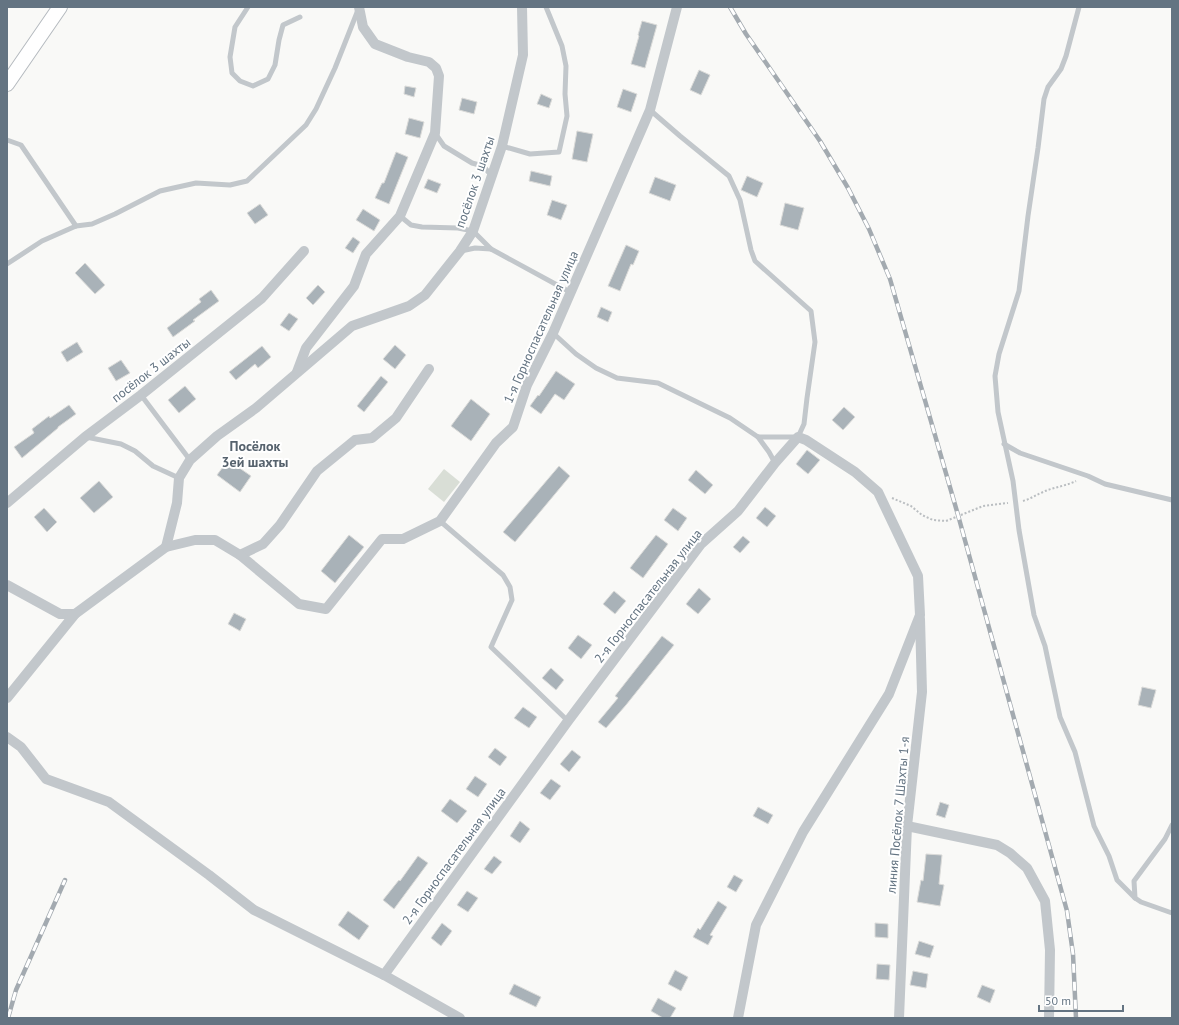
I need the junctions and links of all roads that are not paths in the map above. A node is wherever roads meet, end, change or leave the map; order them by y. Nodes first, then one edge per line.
1 (60, 7) edge
2 (248, 7) edge
3 (359, 7) edge
4 (522, 7) edge
5 (546, 7) edge
6 (678, 7) edge
7 (1079, 7) edge
8 (300, 17) dead end
9 (7, 84) edge
10 (650, 110) junction
11 (435, 133) junction
12 (7, 140) edge
13 (502, 146) junction
14 (492, 176) junction
15 (400, 216) junction
16 (76, 226) junction
17 (473, 231) junction
18 (491, 249) junction
19 (304, 251) dead end
20 (460, 251) junction
21 (7, 264) edge
22 (570, 292) junction
23 (553, 333) junction
24 (429, 369) dead end
25 (296, 374) junction
26 (141, 395) junction
27 (758, 436) junction
28 (85, 437) junction
29 (798, 437) junction
30 (1004, 444) junction
31 (190, 460) junction
32 (775, 464) junction
33 (179, 478) junction
34 (1172, 500) edge
35 (7, 503) edge
36 (440, 521) junction
37 (166, 547) junction
38 (240, 555) junction
39 (7, 585) edge
40 (75, 614) junction
41 (920, 615) junction
42 (7, 698) edge
43 (568, 721) junction
44 (7, 738) edge
45 (1172, 825) edge
46 (907, 826) junction
47 (1135, 898) junction
48 (1172, 913) edge
49 (384, 975) junction
50 (460, 1018) edge
51 (738, 1018) edge
52 (898, 1018) edge
53 (1049, 1018) edge

1 - 9 main road
2 - 8 lane
3 - 11 street, посёлок 3 шахты
3 - 16 lane
4 - 13 street, посёлок 3 шахты
5 - 13 lane
6 - 10 street, 1-я Горноспасательная улица
7 - 30 lane
10 - 22 street, 1-я Горноспасательная улица
10 - 29 lane
11 - 14 lane
11 - 15 street, посёлок 3 шахты
12 - 16 lane
13 - 14 street, посёлок 3 шахты
14 - 17 street, посёлок 3 шахты
15 - 17 lane
15 - 25 street, посёлок 3 шахты
16 - 21 lane
17 - 18 lane
17 - 20 street, посёлок 3 шахты
18 - 20 lane
18 - 22 lane
19 - 26 street, посёлок 3 шахты
20 - 25 street, посёлок 3 шахты
22 - 23 street, 1-я Горноспасательная улица
23 - 27 lane
23 - 36 street, 1-я Горноспасательная улица
24 - 38 street
25 - 31 street, посёлок 3 шахты
26 - 28 street, посёлок 3 шахты
26 - 31 lane
27 - 29 lane
27 - 32 lane
28 - 33 lane
28 - 35 street, посёлок 3 шахты
29 - 32 street, 2-я Горноспасательная улица
29 - 41 street
30 - 34 lane
30 - 47 lane
31 - 33 street, посёлок 3 шахты
32 - 43 street, 2-я Горноспасательная улица
33 - 37 street, посёлок 3 шахты
36 - 38 street, 1-я Горноспасательная улица
36 - 43 lane
37 - 38 street
37 - 40 street
39 - 40 street
40 - 42 street
41 - 46 street, линия Посёлок 7 Шахты 1-я
41 - 51 street
43 - 49 street, 2-я Горноспасательная улица
44 - 49 street
45 - 47 lane
46 - 52 street, линия Посёлок 7 Шахты 1-я
46 - 53 street
47 - 48 lane
49 - 50 street

